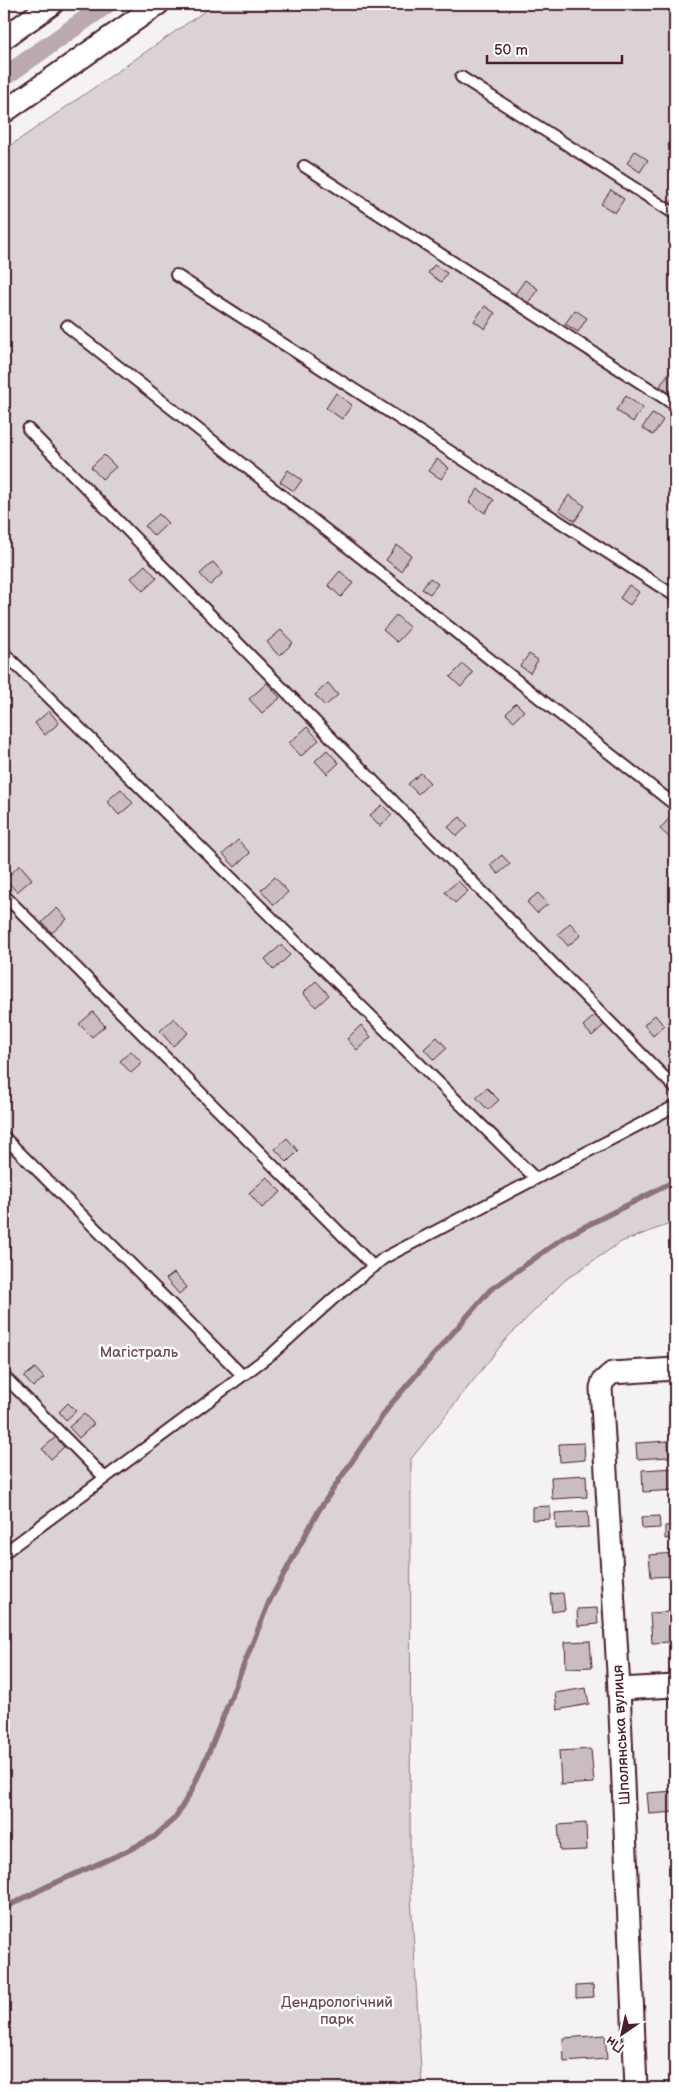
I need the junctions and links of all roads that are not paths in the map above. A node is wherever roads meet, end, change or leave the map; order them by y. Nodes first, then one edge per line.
1 (52, 4) edge
2 (158, 4) edge
3 (4, 38) edge
4 (461, 77) dead end
5 (4, 112) edge
6 (304, 166) dead end
7 (675, 214) edge
8 (176, 274) dead end
9 (67, 326) dead end
10 (675, 405) edge
11 (28, 428) dead end
12 (675, 596) edge
13 (4, 653) edge
14 (675, 805) edge
15 (4, 895) edge
16 (675, 1088) edge
17 (675, 1106) edge
18 (4, 1137) edge
19 (535, 1178) junction
20 (374, 1266) junction
21 (675, 1370) edge
22 (242, 1375) junction
23 (4, 1376) edge
24 (105, 1478) junction
25 (4, 1553) edge
26 (675, 1686) edge
27 (619, 1689) junction
28 (636, 2088) edge

1 - 3 street
2 - 5 street
4 - 7 lane
6 - 10 lane
8 - 12 lane
9 - 14 lane
11 - 16 lane
13 - 19 lane
15 - 20 lane
17 - 19 lane
18 - 22 lane
19 - 20 lane
20 - 22 lane
21 - 27 street, Шполянська вулиця
22 - 24 lane
23 - 24 lane
24 - 25 lane
26 - 27 street
27 - 28 street, Шполянська вулиця

